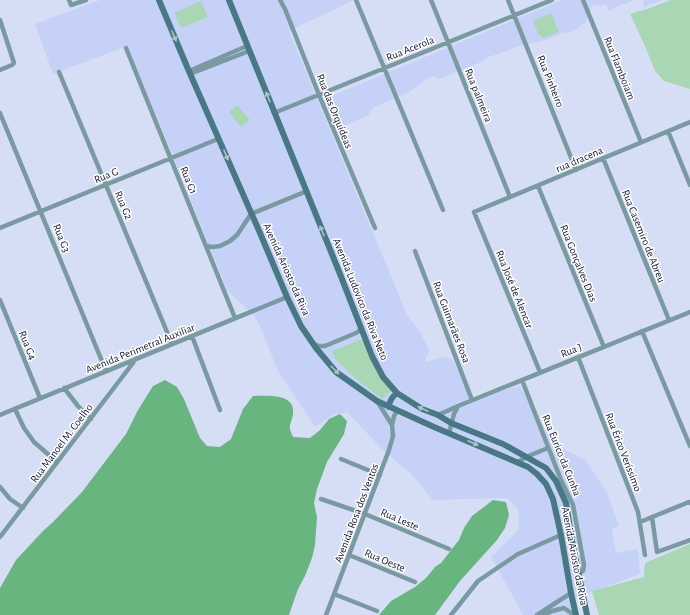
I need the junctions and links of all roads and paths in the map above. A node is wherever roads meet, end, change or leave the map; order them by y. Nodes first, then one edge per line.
1 (69, 0) edge
2 (86, 0) edge
3 (159, 0) edge
4 (229, 0) edge
5 (280, 0) edge
6 (356, 0) edge
7 (431, 0) edge
8 (508, 0) edge
9 (552, 0) edge
10 (583, 0) edge
11 (515, 15) junction
12 (0, 20) edge
13 (448, 42) junction
14 (126, 48) dead end
15 (248, 48) junction
16 (384, 68) junction
17 (0, 70) edge
18 (60, 72) dead end
19 (189, 73) junction
20 (319, 95) junction
21 (0, 113) edge
22 (274, 113) junction
23 (690, 122) edge
24 (668, 131) junction
25 (218, 139) junction
26 (641, 142) junction
27 (171, 158) junction
28 (603, 158) junction
29 (576, 170) junction
30 (106, 185) junction
31 (690, 185) edge
32 (538, 186) junction
33 (307, 191) junction
34 (510, 197) junction
35 (443, 210) dead end
36 (41, 212) junction
37 (474, 212) joint
38 (251, 214) junction
39 (0, 228) edge
40 (375, 228) dead end
41 (206, 246) junction
42 (415, 250) dead end
43 (286, 297) junction
44 (0, 300) edge
45 (690, 312) edge
46 (235, 318) junction
47 (669, 320) junction
48 (361, 327) junction
49 (642, 331) junction
50 (192, 336) junction
51 (365, 337) junction
52 (311, 341) junction
53 (341, 341) junction
54 (172, 344) junction
55 (604, 347) junction
56 (325, 348) junction
57 (322, 355) junction
58 (578, 357) junction
59 (137, 358) junction
60 (106, 371) junction
61 (540, 372) junction
62 (522, 380) junction
63 (64, 388) junction
64 (397, 393) junction
65 (40, 398) junction
66 (472, 400) junction
67 (377, 401) junction
68 (408, 401) junction
69 (458, 406) junction
70 (389, 407) junction
71 (14, 409) junction
72 (220, 410) dead end
73 (398, 410) junction
74 (0, 415) edge
75 (438, 415) junction
76 (394, 416) junction
77 (91, 419) junction
78 (452, 423) junction
79 (392, 425) junction
80 (449, 433) junction
81 (690, 446) edge
82 (548, 448) junction
83 (526, 457) junction
84 (341, 459) dead end
85 (57, 462) junction
86 (518, 462) junction
87 (380, 475) junction
88 (558, 480) junction
89 (0, 487) edge
90 (321, 499) dead end
91 (690, 503) edge
92 (23, 508) junction
93 (365, 514) junction
94 (652, 517) junction
95 (640, 522) junction
96 (561, 535) junction
97 (0, 537) edge
98 (579, 539) junction
99 (690, 540) edge
100 (572, 541) junction
101 (449, 550) dead end
102 (349, 554) junction
103 (646, 555) dead end
104 (579, 574) junction
105 (568, 575) junction
106 (415, 582) dead end
107 (571, 593) junction
108 (334, 594) junction
109 (377, 611) dead end
110 (326, 615) edge
111 (451, 615) edge
112 (537, 615) edge
113 (543, 615) edge
114 (575, 615) edge
115 (587, 615) edge

1 - 2 street
3 -> 19 street, Avenida Ariosto da Riva
4 - 15 street, Avenida Ludovico da Riva Neto
5 - 20 street, Rua das Orquídeas
6 - 16 street
7 - 13 street, Rua palmeira
8 - 11 street, Rua Pinheiro
9 - 11 street, Rua Acerola
10 - 26 street, Rua Flamboiam
11 - 13 street, Rua Acerola
11 - 29 street, Rua Pinheiro
12 - 17 street
13 - 16 street, Rua Acerola
13 - 34 street, Rua palmeira
14 - 27 street, Rua G1
15 - 19 street
22 -> 15 street, Avenida Ludovico da Riva Neto
16 - 20 street, Rua Acerola
16 - 35 street
18 - 30 street, Rua G2
19 - 25 street, Avenida Ariosto da Riva
20 - 22 street, Rua Acerola
20 - 40 street, Rua das Orquídeas
21 - 36 street, Rua G3
22 - 33 street, Avenida Ludovico da Riva Neto
23 - 24 street, rua dracena
24 - 26 street, rua dracena
24 - 31 street
25 - 27 street, Rua G
25 -> 38 street, Avenida Ariosto da Riva
26 - 28 street, rua dracena
27 - 30 street, Rua G
27 - 41 street, Rua G1
28 - 29 street, rua dracena
28 - 47 street, Rua Casemiro de Abreu
29 - 32 street, rua dracena
30 - 36 street, Rua G
30 - 54 street, Rua G2
32 - 34 street, rua dracena
32 - 55 street, Rua Gonçalves Dias
33 - 38 street
48 -> 33 street, Avenida Ludovico da Riva Neto
34 - 37 street, rua dracena
36 - 39 street, Rua G
36 - 60 street, Rua G3
37 - 61 street, Rua José de Alencar
38 - 41 street
38 - 43 street, Avenida Ariosto da Riva
41 - 46 street, Rua G1
42 - 66 street, Rua Guimarães Rosa
43 - 46 street, Avenida Perimetral Auxiliar
43 - 52 street, Avenida Ariosto da Riva
44 - 65 street, Rua G4
45 - 47 street, Rua J
46 - 50 street, Avenida Perimetral Auxiliar
47 - 49 street, Rua J
48 - 51 street, Avenida Ludovico da Riva Neto
48 - 53 street
49 - 55 street, Rua J
49 - 81 street
50 - 54 street, Avenida Perimetral Auxiliar
50 - 72 street
51 - 53 street
51 - 64 street, Avenida Ludovico da Riva Neto
52 - 56 street
52 - 57 street, Avenida Ariosto da Riva
53 - 56 street
54 - 59 street, Avenida Perimetral Auxiliar
55 - 58 street, Rua J
56 - 57 street
57 -> 67 street, Avenida Ariosto da Riva
58 - 61 street, Rua J
58 - 95 street, Rua Érico Veríssimo
59 - 60 street, Avenida Perimetral Auxiliar
59 - 77 street, Rua Manoel M. Coelho
60 - 63 street, Avenida Perimetral Auxiliar
61 - 62 street, Rua J
62 - 66 street, Rua J
62 - 82 street, Rua Eurico da Cunha
63 - 65 street, Avenida Perimetral Auxiliar
63 - 77 street
64 - 68 street, Avenida Ludovico da Riva Neto
64 - 70 street
65 - 71 street, Avenida Perimetral Auxiliar
66 - 69 street, Rua J
67 - 70 street, Avenida Ariosto da Riva
67 - 79 street
68 - 73 street
75 -> 68 street, Avenida Ludovico da Riva Neto
69 - 75 street, Rua J
69 - 78 street
70 - 73 street, Avenida Ariosto da Riva
70 - 76 street
71 - 74 street, Avenida Perimetral Auxiliar
71 - 85 street
73 - 76 street
73 - 80 street, Avenida Ariosto da Riva
75 - 78 street, Avenida Ludovico da Riva Neto
76 - 79 street, Avenida Rosa dos Ventos
77 - 85 street, Rua Manoel M. Coelho
78 - 80 street
78 - 83 street, Avenida Ludovico da Riva Neto
79 - 87 street, Avenida Rosa dos Ventos
80 -> 86 street, Avenida Ariosto da Riva
82 - 83 street
82 - 88 street, Rua Eurico da Cunha
83 - 86 street
83 - 88 street, Avenida Ludovico da Riva Neto
84 - 87 street
85 - 92 street, Rua Manoel M. Coelho
86 - 96 street, Avenida Ariosto da Riva
87 - 93 street, Avenida Rosa dos Ventos
88 - 98 street, Rua Eurico da Cunha
88 - 100 street, Avenida Ludovico da Riva Neto
89 - 92 street
90 - 93 street, Rua Leste
91 - 94 street
92 - 97 street, Rua Manoel M. Coelho
93 - 101 street, Rua Leste
93 - 102 street, Avenida Rosa dos Ventos
94 - 95 street
94 - 99 street
95 - 103 street, Rua Érico Veríssimo
96 - 105 street, Avenida Ariosto da Riva
96 - 111 street
98 - 100 street
98 - 104 street, Rua Eurico da Cunha
100 - 104 street, Avenida Ludovico da Riva Neto
102 - 106 street, Rua Oeste
102 - 108 street, Avenida Rosa dos Ventos
104 - 105 street
104 - 115 street, Avenida Ludovico da Riva Neto
105 - 107 street, Avenida Ariosto da Riva
107 - 112 street
107 - 114 street, Avenida Ariosto da Riva
108 - 109 street
108 - 110 street, Avenida Rosa dos Ventos
113 - 114 street

